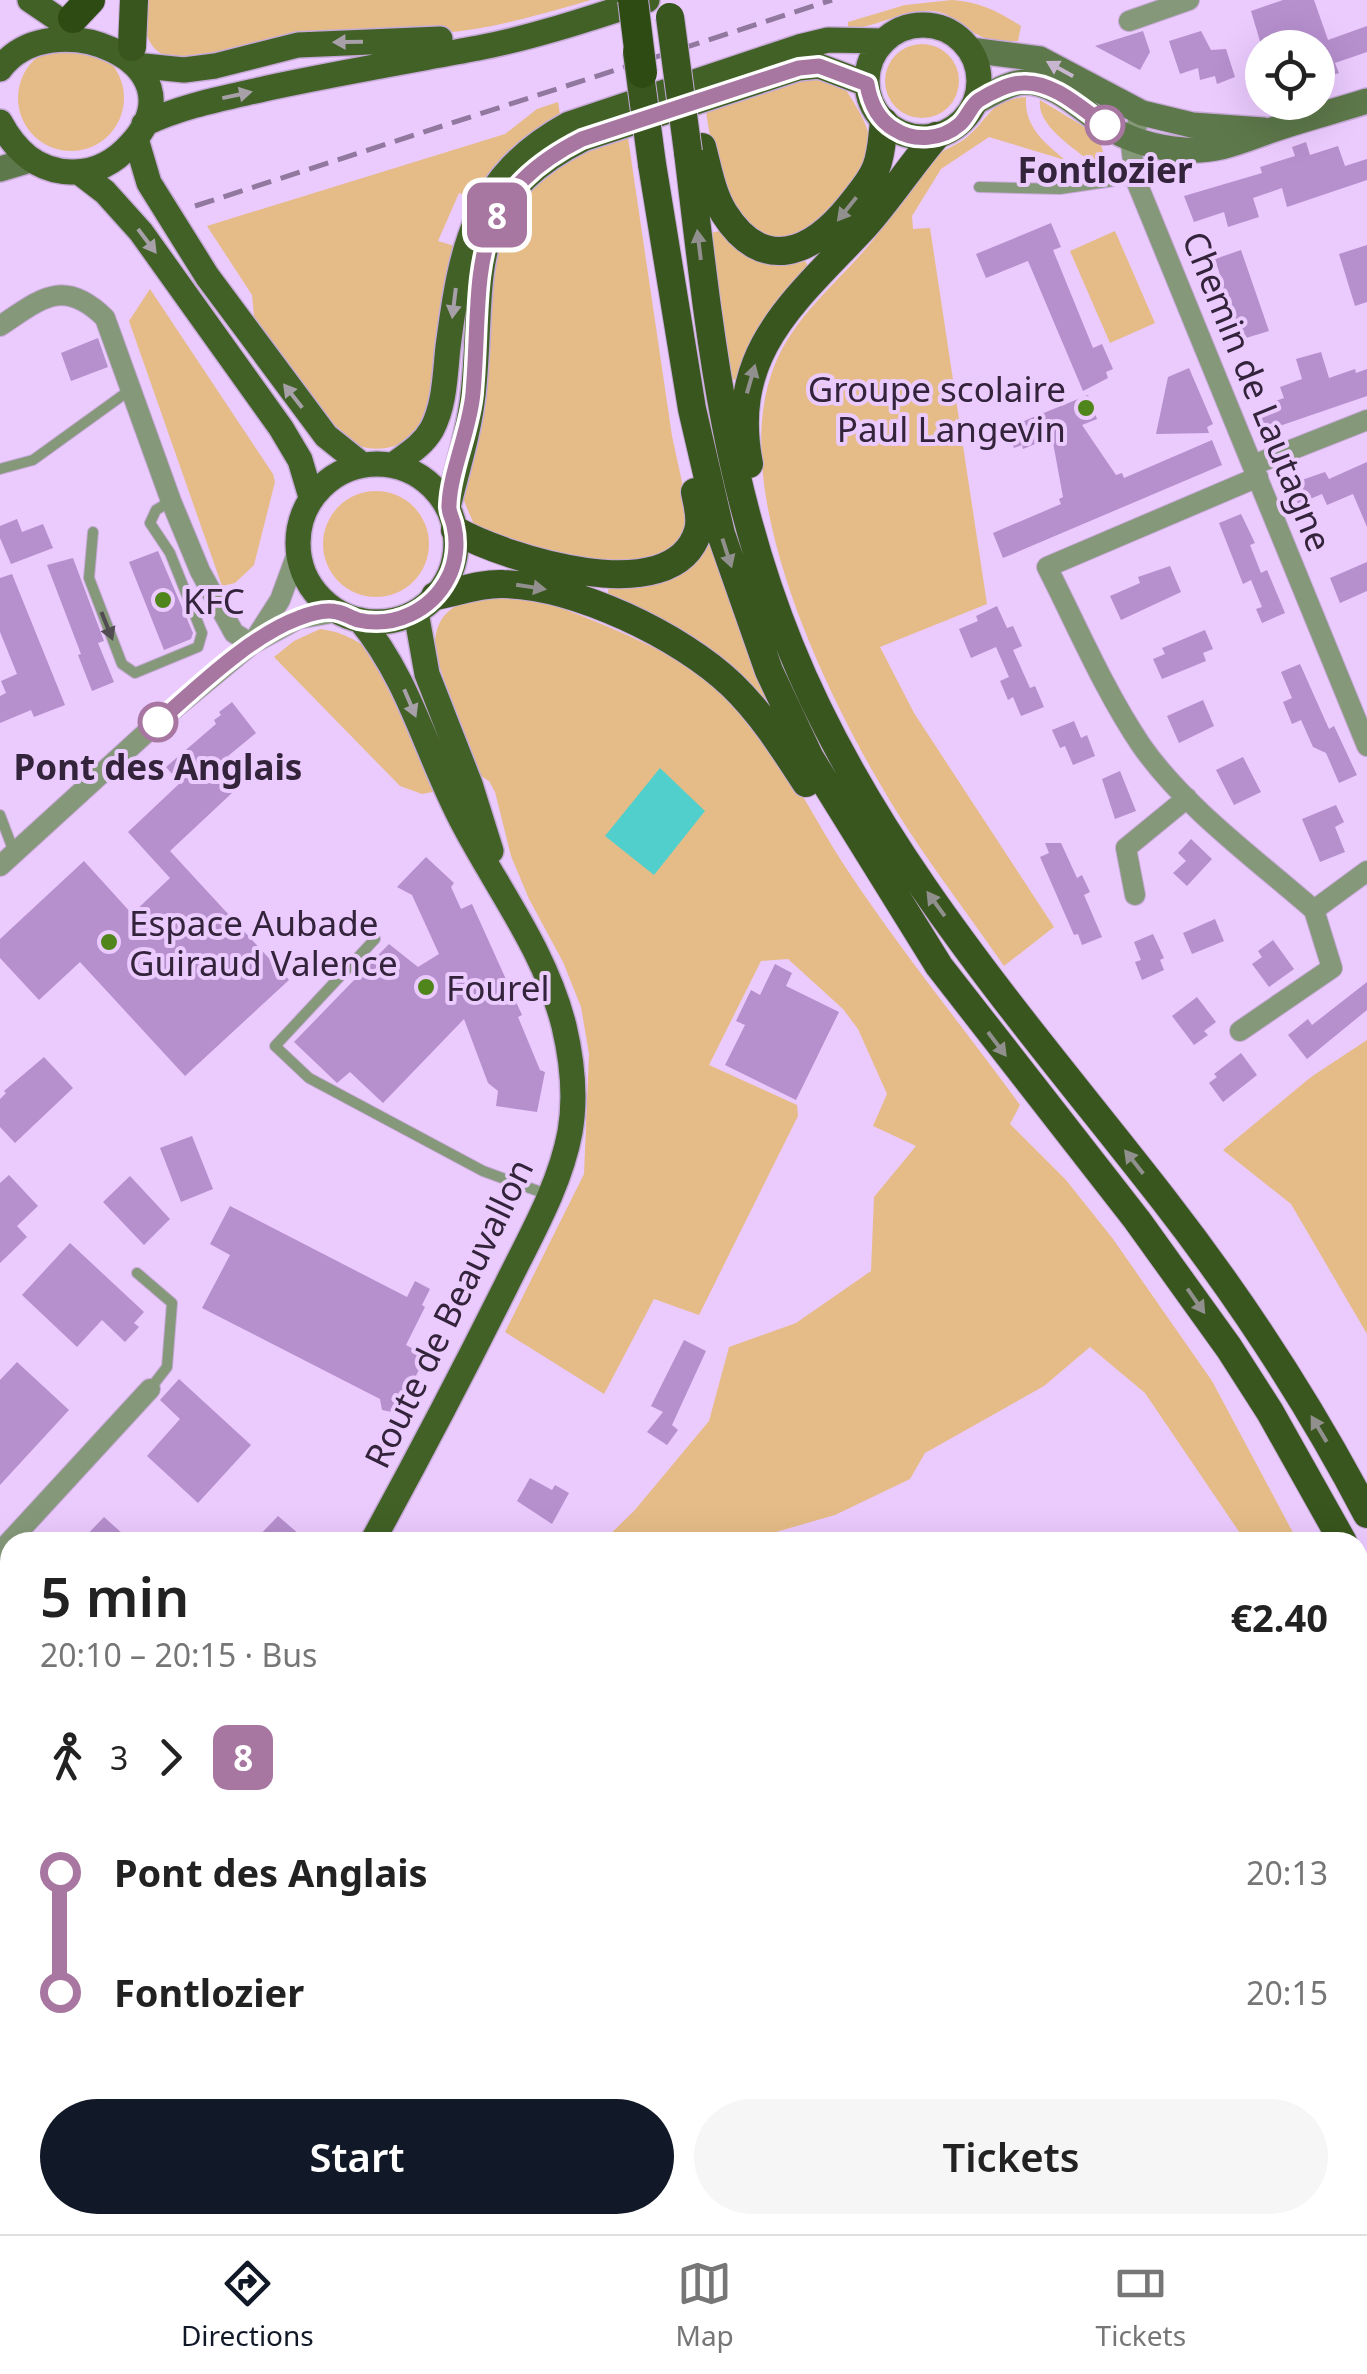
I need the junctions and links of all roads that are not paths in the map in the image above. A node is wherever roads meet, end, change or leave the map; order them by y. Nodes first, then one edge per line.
1 (30, 0) edge
2 (134, 0) edge
3 (615, 0) edge
4 (625, 0) edge
5 (633, 0) edge
6 (1189, 0) edge
7 (664, 4) edge
8 (74, 12) edge
9 (1128, 21) dead end
10 (884, 41) junction
11 (970, 50) junction
12 (2, 53) edge
13 (138, 57) junction
14 (642, 72) junction
15 (867, 84) junction
16 (1367, 101) edge
17 (976, 102) junction
18 (1142, 113) junction
19 (0, 122) edge
20 (884, 122) junction
21 (1273, 130) junction
22 (140, 132) junction
23 (936, 136) junction
24 (1133, 139) junction
25 (695, 149) junction
26 (30, 160) junction
27 (0, 168) edge
28 (78, 172) junction
29 (1135, 178) junction
30 (979, 187) dead end
31 (672, 287) junction
32 (0, 326) edge
33 (130, 390) junction
34 (1367, 420) edge
35 (362, 464) junction
36 (393, 465) junction
37 (0, 469) edge
38 (1255, 471) junction
39 (312, 497) junction
40 (171, 501) junction
41 (452, 519) junction
42 (93, 532) dead end
43 (298, 551) junction
44 (426, 604) junction
45 (348, 616) junction
46 (252, 644) junction
47 (790, 646) junction
48 (1367, 746) edge
49 (1188, 798) junction
50 (0, 816) edge
51 (7, 860) edge
52 (1367, 870) edge
53 (501, 885) junction
54 (1135, 894) dead end
55 (1314, 910) junction
56 (374, 940) dead end
57 (939, 966) junction
58 (1240, 1032) dead end
59 (550, 1196) junction
60 (138, 1273) dead end
61 (150, 1389) joint
62 (1367, 1514) edge
63 (18, 1532) edge
64 (377, 1532) edge
65 (1337, 1532) edge

1 - 8 main road
2 - 13 highway
3 -> 13 main road
4 - 14 highway, bridge
5 - 14 highway, bridge
6 - 9 street
22 -> 7 main road
7 - 25 highway, bridge
8 - 12 main road
8 - 13 main road
10 - 11 main road
10 - 15 main road
10 -> 36 main road
11 - 17 main road
18 -> 11 main road
13 - 22 main road
14 - 31 highway, bridge
15 - 20 main road
15 - 41 main road
16 - 21 main road
17 - 23 main road
17 - 24 main road
18 - 21 main road
18 - 24 street, Chemin de Lautagne
19 - 26 main road
20 - 23 main road
20 -> 25 highway
21 - 24 main road
22 - 28 main road
35 -> 22 main road
47 -> 23 highway
24 - 29 street, Chemin de Lautagne
47 -> 25 highway
26 - 27 main road
26 - 28 main road
28 -> 39 main road
29 - 30 lane
29 - 38 street, Chemin de Lautagne
31 - 41 highway
31 -> 57 highway
32 - 33 street
33 - 37 lane
33 - 40 street
34 - 38 street
35 - 36 main road
35 - 39 main road
36 - 41 main road
38 - 48 street, Chemin de Lautagne
38 - 49 street
39 - 43 main road
42 -> 40 lane
40 - 46 street
41 - 44 main road
43 - 45 main road
43 - 46 street
44 - 45 main road
44 - 53 main road
44 -> 57 highway
45 - 46 street
45 -> 53 main road
46 - 51 street
62 -> 47 highway
49 - 54 street
49 - 55 street
50 - 51 lane
52 - 55 street
53 - 59 main road, Route de Beauvallon
55 - 58 street
56 - 59 lane
57 -> 65 highway
59 - 64 main road, Route de Beauvallon
60 - 61 lane
61 - 63 street

